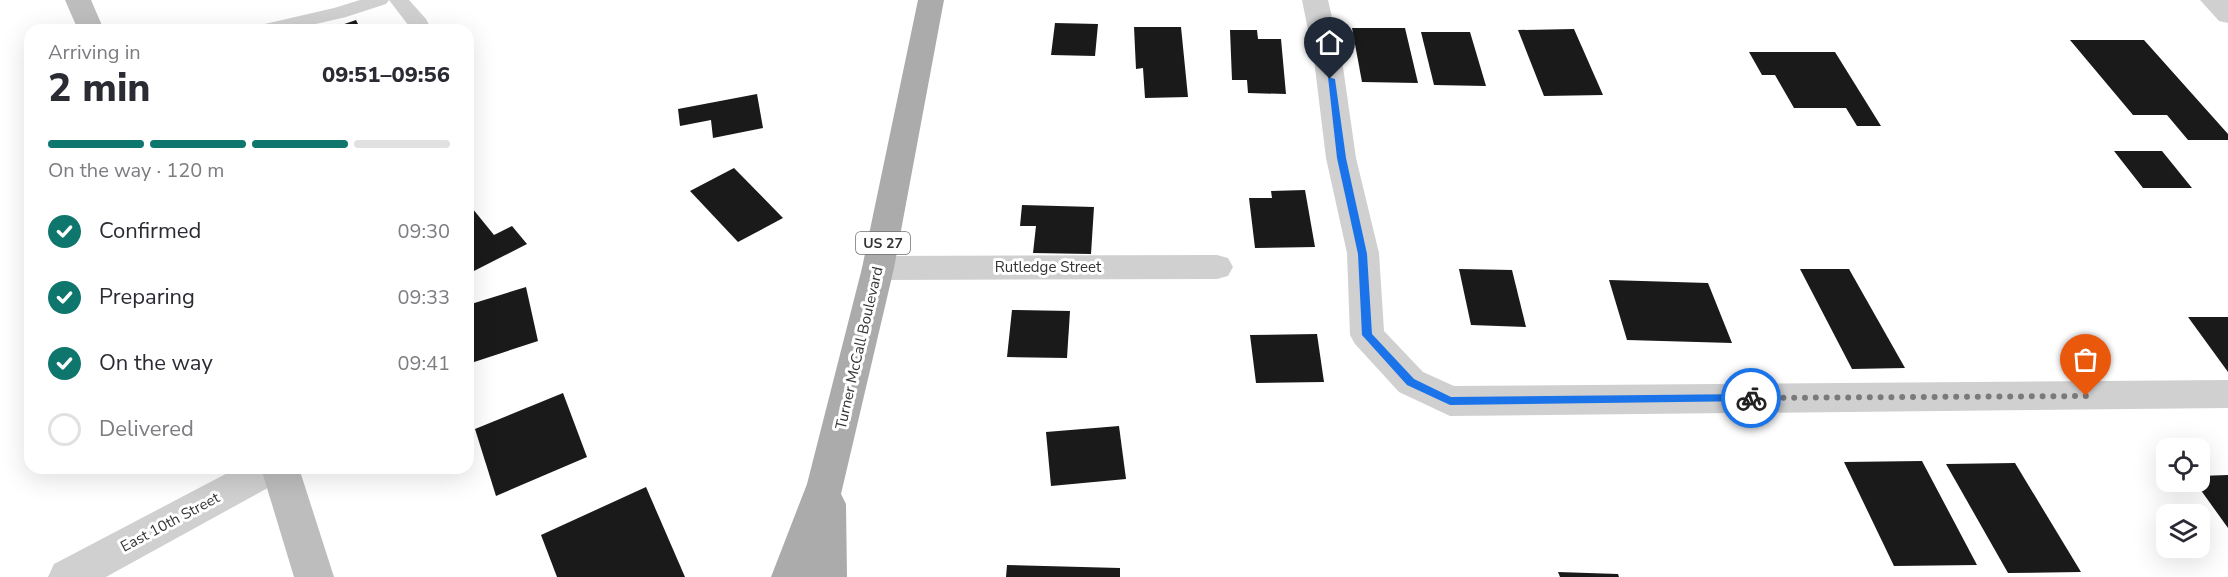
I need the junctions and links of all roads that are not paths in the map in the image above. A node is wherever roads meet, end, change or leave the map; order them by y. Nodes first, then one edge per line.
1 (78, 0) edge
2 (379, 0) edge
3 (399, 0) edge
4 (931, 0) edge
5 (1315, 0) edge
6 (2213, 0) edge
7 (2228, 15) edge
8 (88, 24) edge
9 (290, 24) edge
10 (419, 24) edge
11 (1217, 267) dead end
12 (878, 268) junction
13 (2228, 394) edge
14 (260, 474) edge
15 (282, 474) edge
16 (826, 484) junction
17 (68, 577) edge
18 (314, 577) edge
19 (791, 577) edge
20 (827, 577) edge

1 - 8 main road
2 - 9 lane
3 - 10 lane
4 - 12 main road, Turner McCall Boulevard / US 27
5 - 13 street
6 - 7 street
11 - 12 street, Rutledge Street
12 - 16 main road, Turner McCall Boulevard / US 27
14 - 17 street, East 10th Street
15 - 18 main road
16 - 19 main road, Turner McCall Boulevard / US 27
16 - 20 main road, Turner McCall Boulevard / US 27

